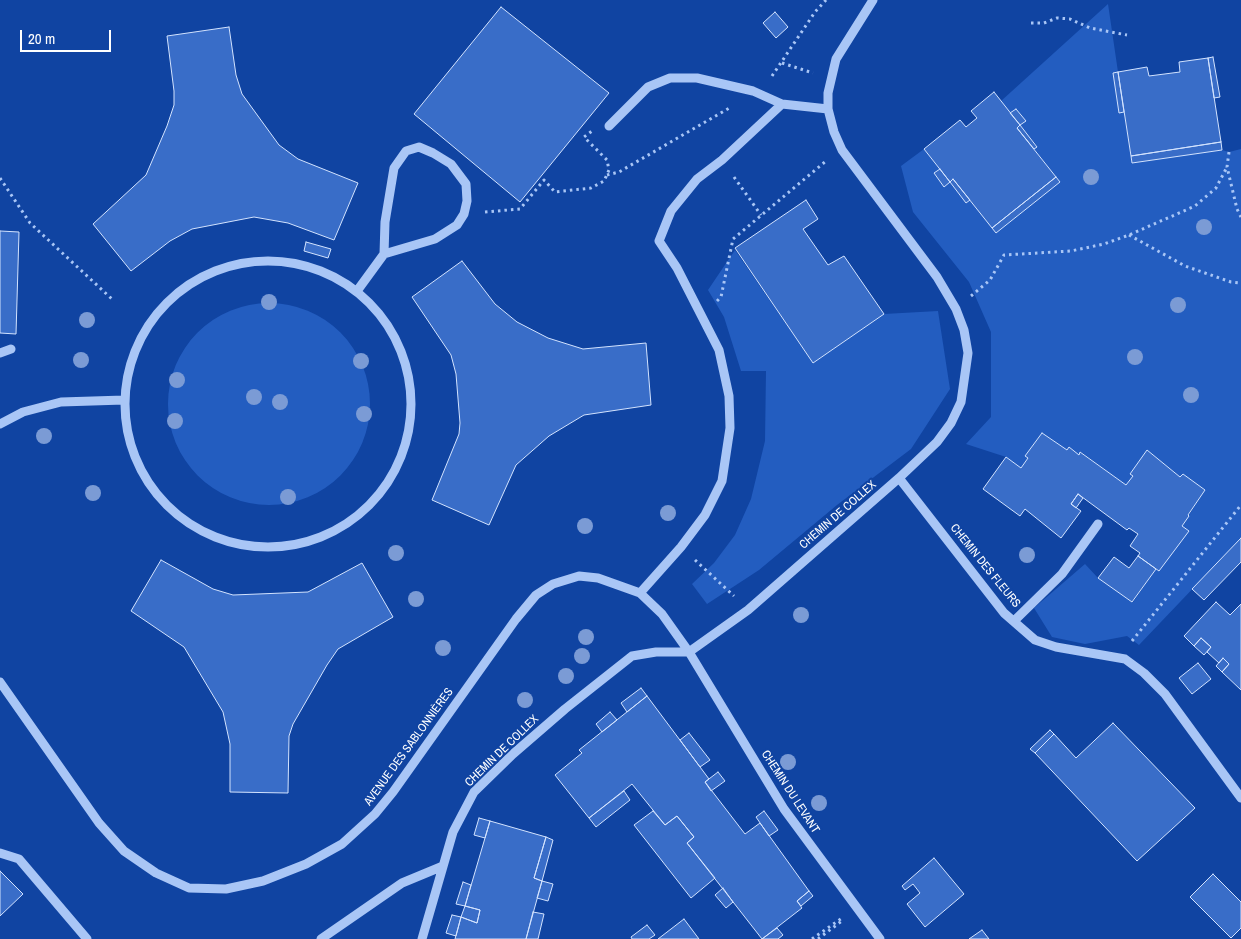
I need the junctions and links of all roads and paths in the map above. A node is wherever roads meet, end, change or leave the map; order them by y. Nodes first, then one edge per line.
1 (826, 0) edge
2 (874, 0) edge
3 (1031, 22) dead end
4 (1127, 35) dead end
5 (782, 63) junction
6 (772, 76) dead end
7 (830, 79) junction
8 (752, 91) junction
9 (782, 104) junction
10 (828, 109) junction
11 (609, 126) joint
12 (842, 150) junction
13 (1229, 152) dead end
14 (722, 160) junction
15 (1227, 167) junction
16 (607, 175) junction
17 (0, 178) edge
18 (464, 214) junction
19 (761, 215) junction
20 (1241, 217) edge
21 (1129, 235) junction
22 (384, 254) junction
23 (1241, 283) edge
24 (357, 291) junction
25 (113, 300) dead end
26 (956, 308) junction
27 (700, 312) junction
28 (11, 349) dead end
29 (0, 354) edge
30 (124, 400) junction
31 (0, 424) edge
32 (899, 478) junction
33 (1241, 505) edge
34 (1098, 524) dead end
35 (681, 547) junction
36 (640, 594) junction
37 (748, 610) junction
38 (1014, 621) junction
39 (689, 652) junction
40 (1125, 659) junction
41 (0, 682) edge
42 (1241, 798) edge
43 (0, 853) edge
44 (443, 866) junction
45 (857, 908) junction
46 (87, 939) edge
47 (321, 939) edge
48 (422, 939) edge
49 (812, 939) edge
50 (818, 939) edge
51 (880, 939) edge

1 - 5 path
2 - 7 street, CHEMIN DE COLLEX
3 - 4 path
5 - 6 path
5 - 7 path
7 - 10 street, CHEMIN DE COLLEX
8 - 9 street
8 - 11 street
8 - 16 path
9 - 10 street
9 - 14 street
10 - 12 street, CHEMIN DE COLLEX
11 - 16 path
12 - 19 path
12 - 26 street, CHEMIN DE COLLEX
13 - 15 path
14 - 19 path
14 - 27 street
15 - 20 path
15 - 21 path
16 - 18 path
17 - 25 path
18 - 22 street
18 - 22 street
19 - 27 path
21 - 23 path
21 - 26 path
22 - 24 street
24 - 30 street
24 - 30 street
26 - 32 street, CHEMIN DE COLLEX
27 - 35 street
28 - 29 street
30 - 31 street
32 - 37 street, CHEMIN DE COLLEX
32 - 38 street, CHEMIN DES FLEURS
33 - 40 path
34 - 38 street
35 - 36 street
35 - 37 path
36 - 39 street, AVENUE DES SABLONNIÈRES
36 - 41 street, AVENUE DES SABLONNIÈRES
37 - 39 street, CHEMIN DE COLLEX
38 - 40 street, CHEMIN DES FLEURS
39 - 44 street, CHEMIN DE COLLEX
39 - 45 street, CHEMIN DU LEVANT
40 - 42 street, CHEMIN DES FLEURS
43 - 46 street
44 - 47 street
44 - 48 street, CHEMIN DE COLLEX
45 - 49 path
45 - 50 path
45 - 51 street, CHEMIN DU LEVANT

